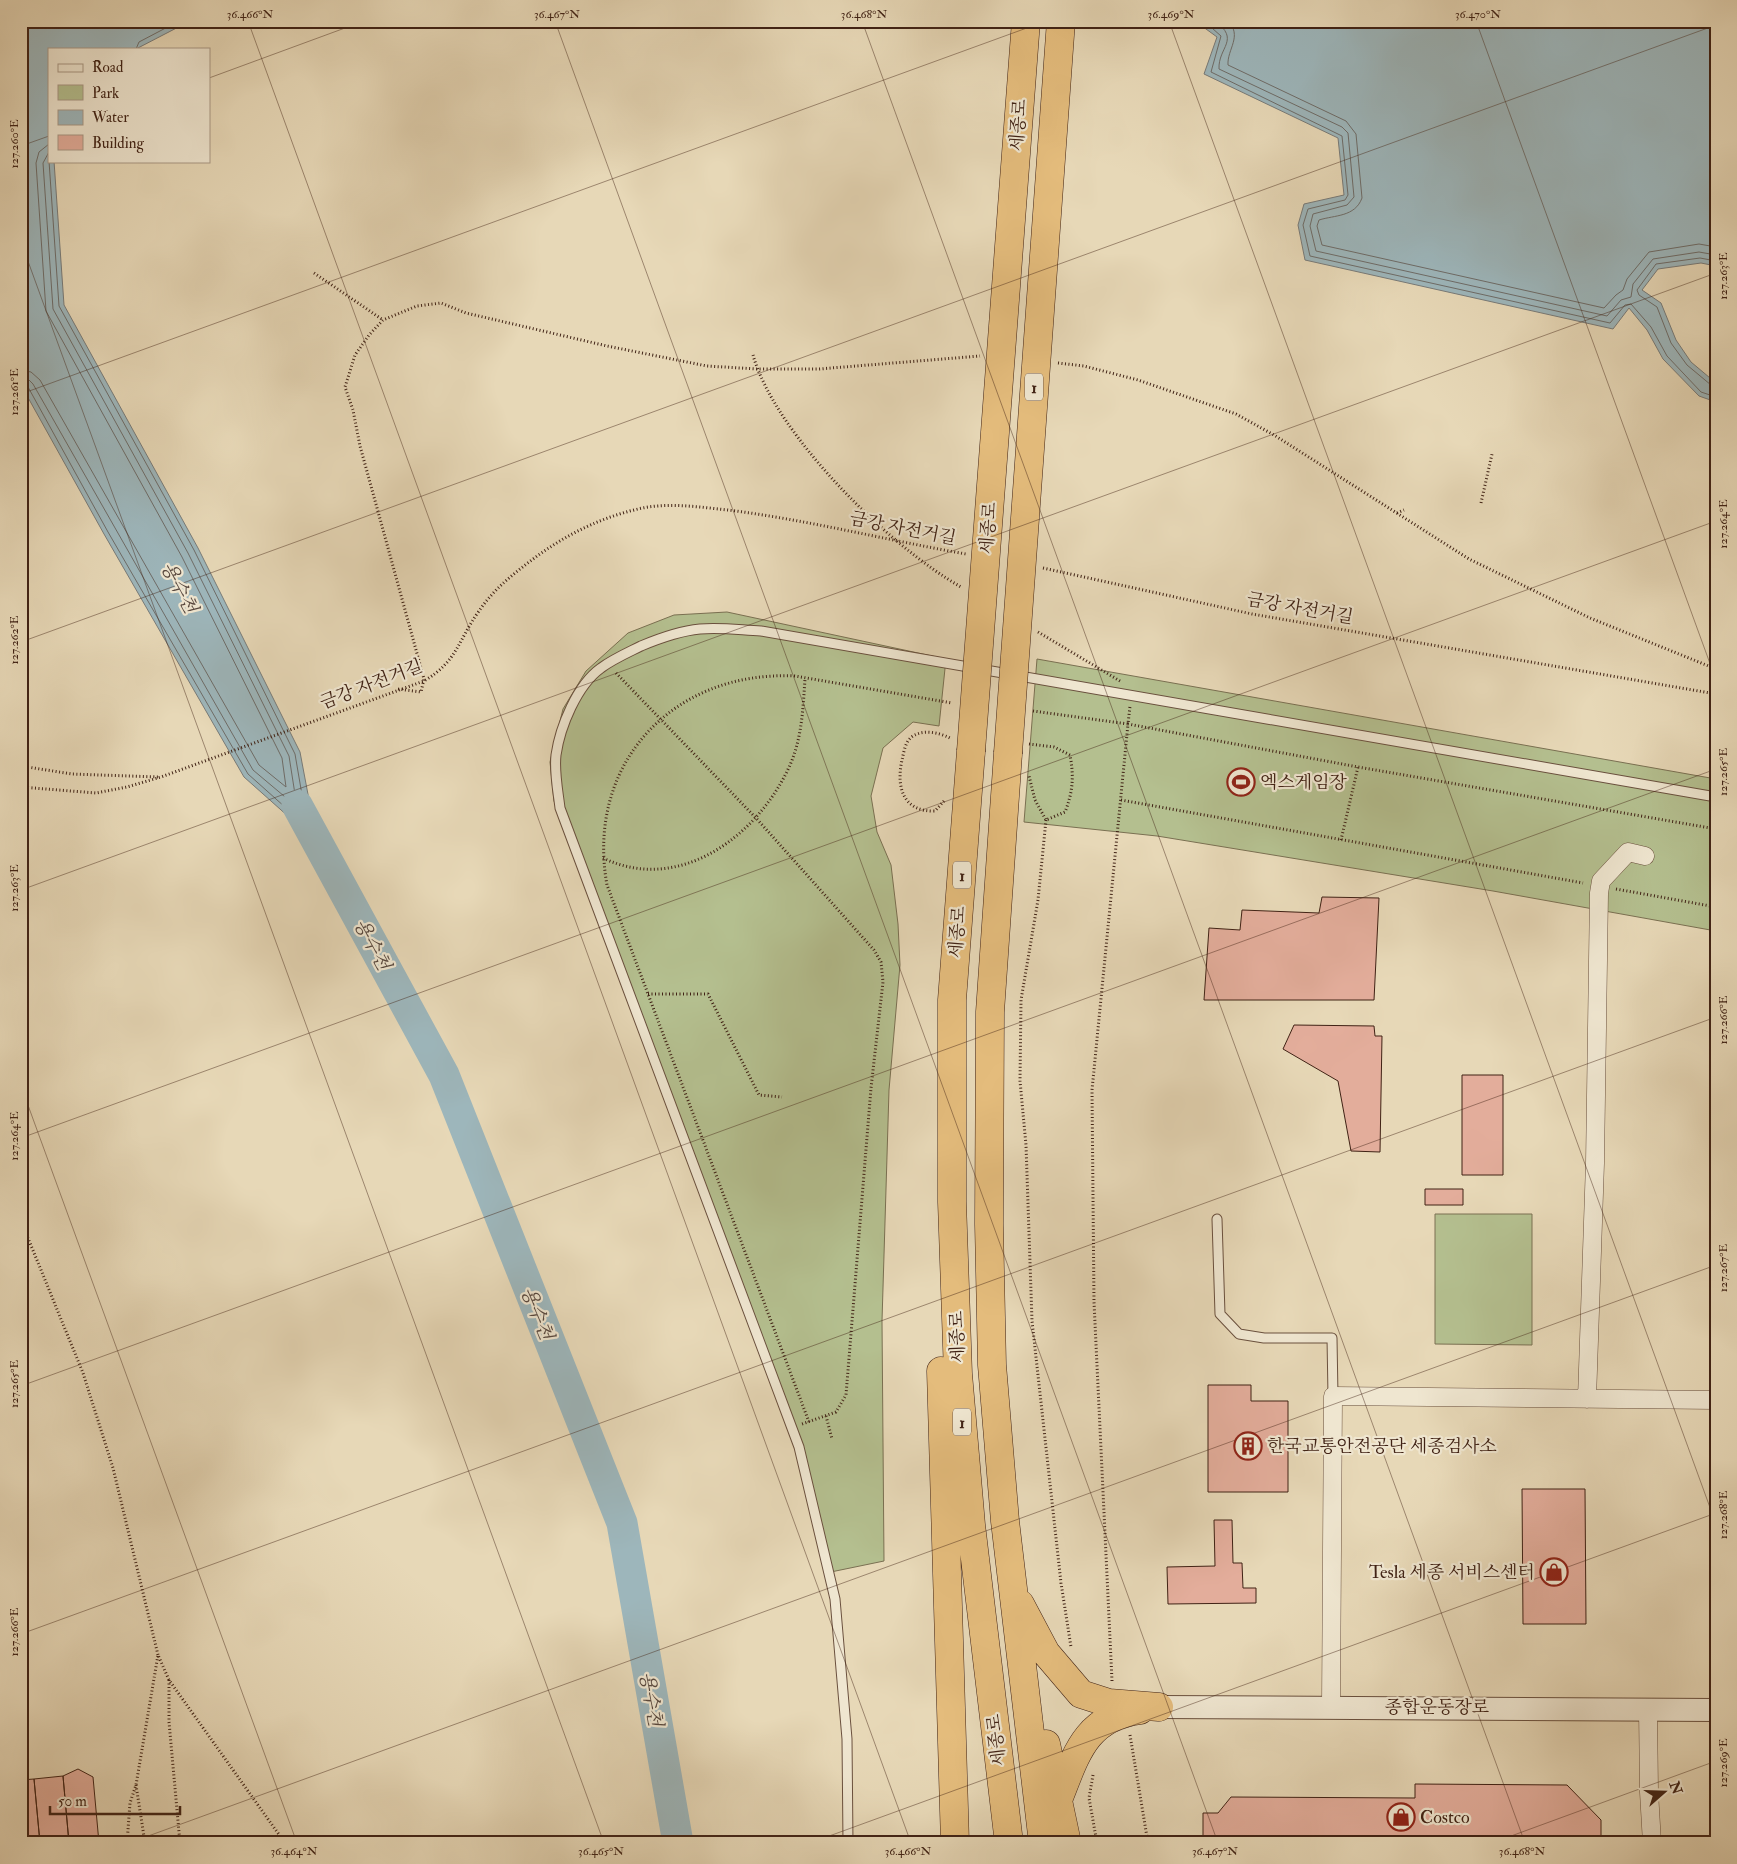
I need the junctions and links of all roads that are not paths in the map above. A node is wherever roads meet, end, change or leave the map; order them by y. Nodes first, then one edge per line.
1 (1026, 21) edge
2 (1061, 21) edge
3 (1716, 798) edge
4 (1645, 856) dead end
5 (952, 1000) junction
6 (1217, 1219) dead end
7 (1333, 1396) junction
8 (1587, 1399) junction
9 (1716, 1400) edge
10 (1005, 1521) junction
11 (1019, 1603) junction
12 (1330, 1706) junction
13 (1159, 1707) junction
14 (1648, 1708) junction
15 (1716, 1710) edge
16 (1058, 1800) junction
17 (848, 1843) edge
18 (955, 1843) edge
19 (1009, 1843) edge
20 (1043, 1843) edge
21 (1067, 1843) edge
22 (1652, 1843) edge

1 - 5 highway, 세종로 / 1, bridge
2 - 10 highway, 세종로 / 1, bridge
3 - 17 lane
4 - 8 street
5 - 18 highway
5 - 19 highway, 세종로 / 1
6 - 7 lane
7 - 8 street
7 - 12 street
8 - 9 street
10 - 11 highway
10 - 20 highway, 세종로 / 1
11 - 13 highway
11 - 16 highway
12 - 13 street, 종합운동장로
12 - 14 street, 종합운동장로
13 - 16 highway
14 - 15 street, 종합운동장로
14 - 22 street
16 - 21 highway

